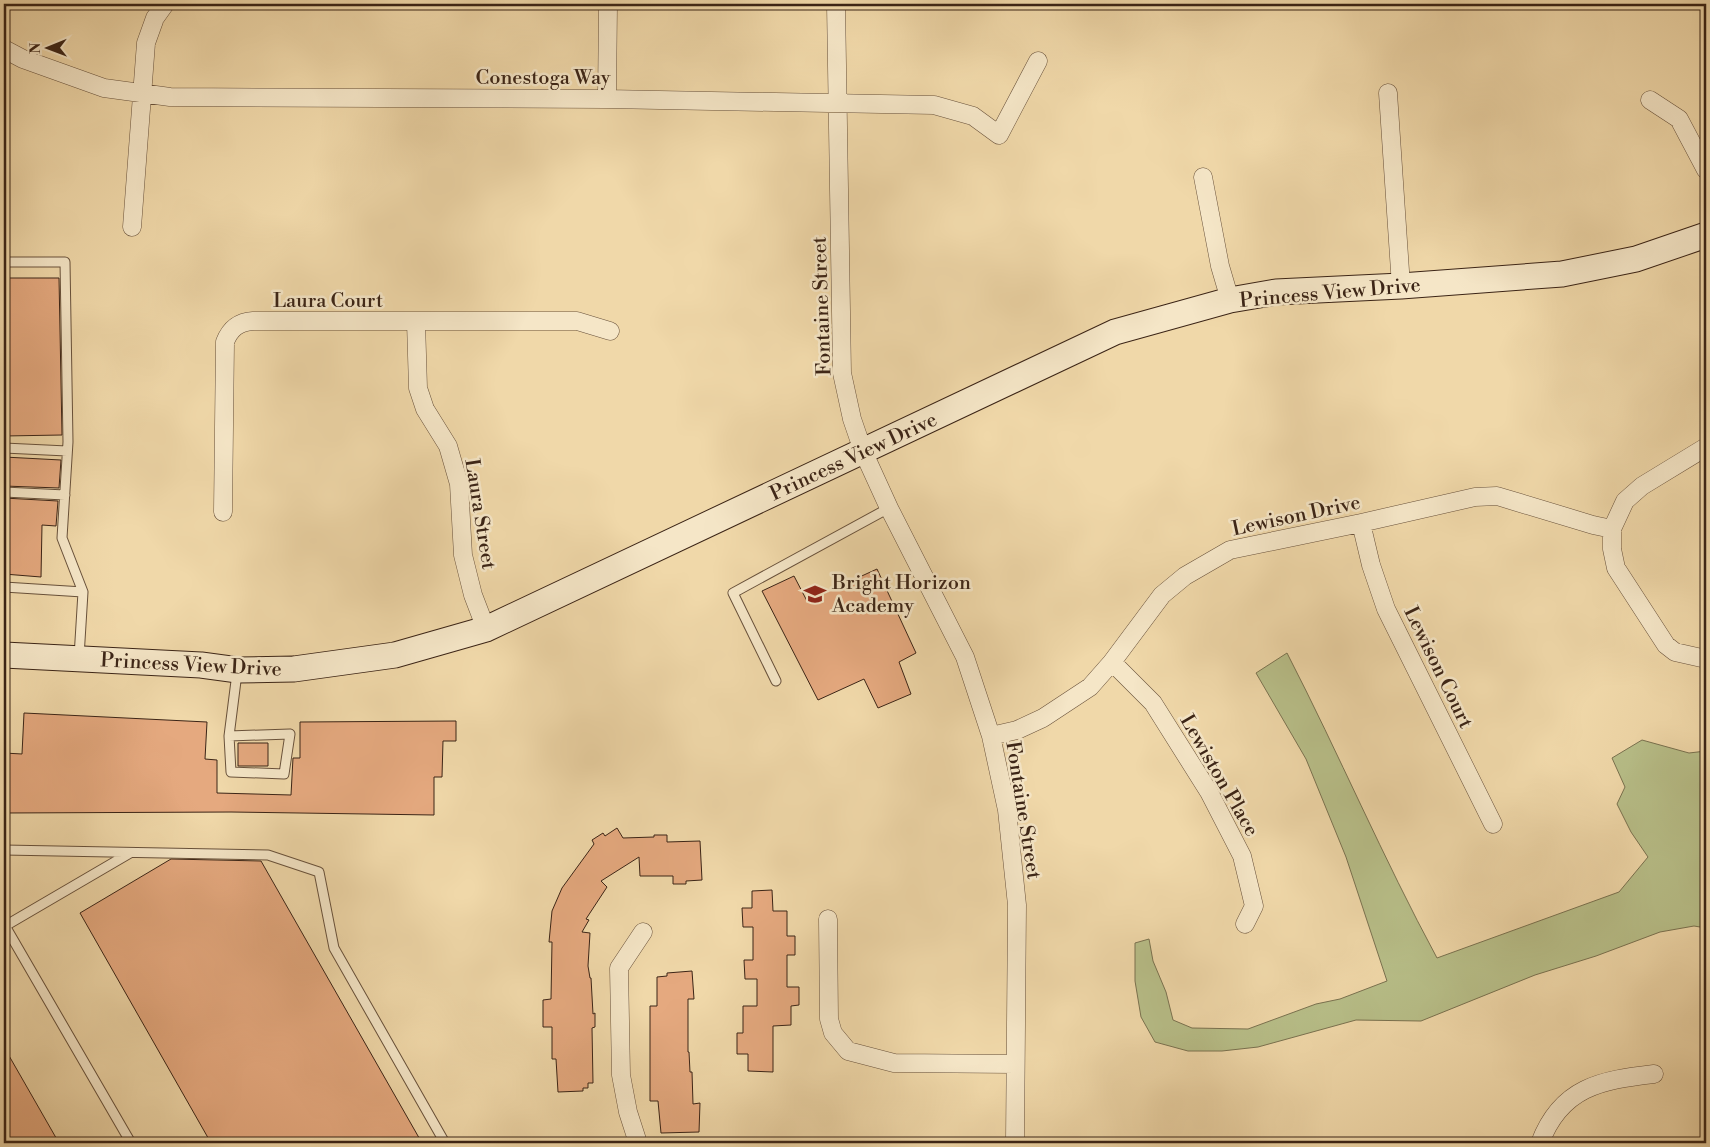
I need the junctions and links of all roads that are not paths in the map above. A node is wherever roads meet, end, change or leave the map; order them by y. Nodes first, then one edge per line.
1 (165, 4) edge
2 (608, 4) edge
3 (836, 4) edge
4 (4, 49) edge
5 (1038, 61) dead end
6 (142, 93) junction
7 (1388, 93) dead end
8 (607, 99) junction
9 (1650, 100) dead end
10 (838, 103) junction
11 (1706, 170) edge
12 (1203, 176) dead end
13 (132, 227) dead end
14 (1706, 235) edge
15 (4, 262) edge
16 (1401, 286) junction
17 (1230, 300) junction
18 (416, 322) junction
19 (610, 331) dead end
20 (1706, 447) edge
21 (4, 448) edge
22 (67, 451) junction
23 (863, 451) junction
24 (4, 492) edge
25 (65, 495) junction
26 (889, 508) junction
27 (223, 512) dead end
28 (1361, 523) junction
29 (1612, 529) junction
30 (4, 587) edge
31 (83, 592) junction
32 (486, 628) junction
33 (4, 655) edge
34 (79, 659) junction
35 (1706, 659) edge
36 (1112, 662) junction
37 (238, 670) junction
38 (776, 681) dead end
39 (229, 736) junction
40 (991, 736) junction
41 (1493, 824) dead end
42 (4, 850) edge
43 (130, 853) junction
44 (828, 919) dead end
45 (1245, 924) dead end
46 (5, 925) edge
47 (643, 932) dead end
48 (1015, 1064) junction
49 (1654, 1074) dead end
50 (131, 1143) edge
51 (445, 1143) edge
52 (638, 1143) edge
53 (1015, 1143) edge
54 (1540, 1143) edge

1 - 6 street
2 - 8 street
3 - 10 street, Fontaine Street
4 - 6 street, Conestoga Way
5 - 10 street, Conestoga Way
6 - 8 street, Conestoga Way
6 - 13 street
7 - 16 street
8 - 10 street, Conestoga Way
9 - 11 street
10 - 23 street, Fontaine Street
12 - 17 street
14 - 16 main road, Princess View Drive
15 - 22 lane
16 - 17 main road, Princess View Drive
17 - 23 main road, Princess View Drive
18 - 19 street, Laura Court
18 - 27 street, Laura Court
18 - 32 street, Laura Street
20 - 29 street
21 - 22 lane
22 - 25 lane
23 - 26 street, Fontaine Street
23 - 32 main road, Princess View Drive
24 - 25 lane
25 - 31 lane
26 - 38 lane
26 - 40 street, Fontaine Street
28 - 29 street, Lewison Drive
28 - 36 street, Lewison Drive
28 - 41 street, Lewison Court
29 - 35 street
30 - 31 lane
31 - 34 lane
32 - 37 main road, Princess View Drive
33 - 34 main road, Princess View Drive
34 - 37 main road, Princess View Drive
36 - 40 street, Lewison Drive
36 - 45 street, Lewiston Place
37 - 39 lane
39 - 39 lane
40 - 48 street, Fontaine Street
42 - 43 lane
43 - 46 lane
43 - 51 lane
44 - 48 street
46 - 50 lane
47 - 52 street
48 - 53 street, Fontaine Street
49 - 54 street

